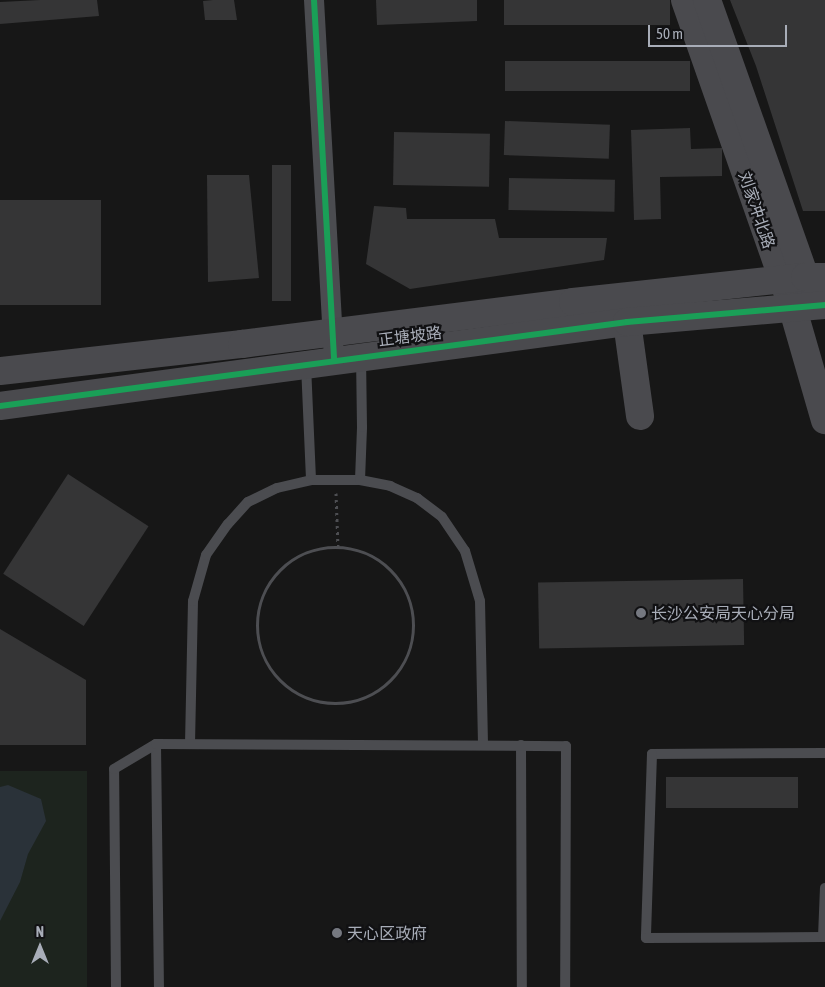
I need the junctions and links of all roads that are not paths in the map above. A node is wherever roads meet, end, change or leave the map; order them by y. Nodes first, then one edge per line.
1 (314, 0) edge
2 (685, 0) edge
3 (706, 0) edge
4 (804, 278) edge
5 (792, 306) junction
6 (823, 311) edge
7 (627, 322) junction
8 (332, 332) junction
9 (360, 356) junction
10 (334, 360) junction
11 (306, 364) junction
12 (0, 372) edge
13 (0, 406) edge
14 (640, 416) dead end
15 (825, 420) edge
16 (311, 480) junction
17 (360, 480) junction
18 (156, 744) junction
19 (190, 744) junction
20 (483, 745) junction
21 (521, 745) junction
22 (825, 753) edge
23 (825, 888) edge
24 (116, 987) edge
25 (159, 987) edge
26 (522, 987) edge
27 (565, 987) edge

1 - 8 street
2 - 4 street, 刘家冲北路
3 - 4 street, 刘家冲北路
4 - 5 street, 刘家冲北路
4 - 6 street, 刘家冲北路
4 - 8 street, 正塘坡路
5 - 6 street, 正塘坡路
5 - 7 street, 正塘坡路
5 - 15 street, 刘家冲北路
7 - 9 street, 正塘坡路
7 - 14 street
8 - 10 street
8 - 12 street, 正塘坡路
9 - 10 street, 正塘坡路
9 - 17 lane
10 - 11 street, 正塘坡路
11 - 13 street, 正塘坡路
11 - 16 lane
16 - 17 lane
16 - 19 lane
17 - 20 lane
18 - 19 lane
18 - 24 lane
18 - 25 lane
19 - 20 lane
20 - 21 lane
21 - 26 lane
21 - 27 lane
22 - 23 lane

